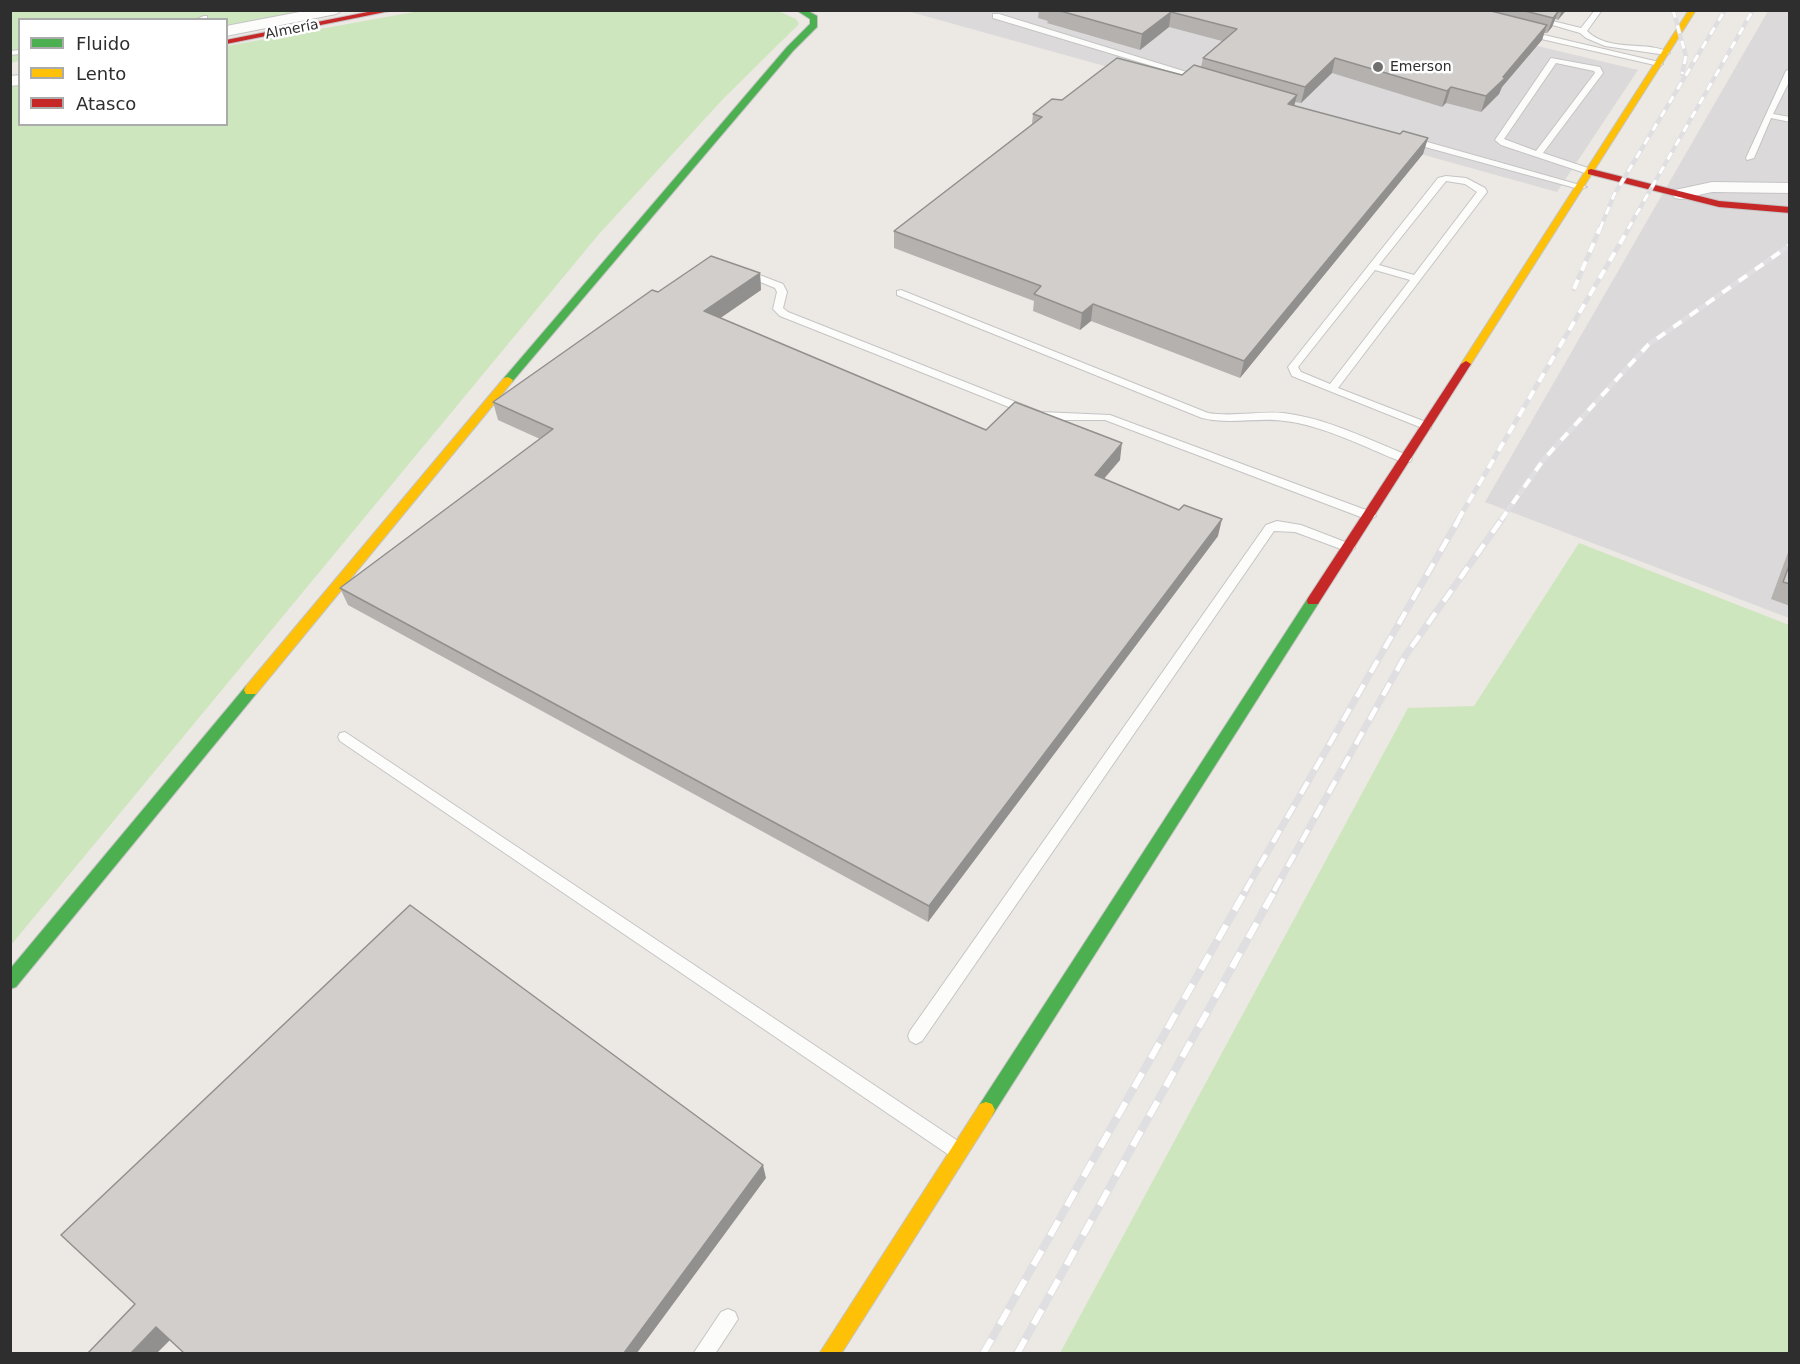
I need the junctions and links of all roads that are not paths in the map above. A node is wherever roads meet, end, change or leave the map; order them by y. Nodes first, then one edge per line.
1 (336, 10) edge
2 (392, 10) edge
3 (799, 10) edge
4 (1599, 10) edge
5 (1693, 10) edge
6 (996, 16) dead end
7 (1528, 17) dead end
8 (286, 26) junction
9 (228, 31) edge
10 (1583, 31) junction
11 (1523, 32) edge
12 (228, 41) edge
13 (1663, 59) junction
14 (1790, 71) edge
15 (1214, 82) edge
16 (1768, 115) junction
17 (1790, 120) edge
18 (1397, 137) edge
19 (1538, 154) junction
20 (1750, 158) dead end
21 (1592, 172) junction
22 (1582, 187) junction
23 (1790, 188) edge
24 (1681, 194) junction
25 (1790, 210) edge
26 (1373, 266) junction
27 (733, 267) edge
28 (1416, 279) junction
29 (901, 293) dead end
30 (1332, 389) junction
31 (1427, 426) junction
32 (1406, 459) junction
33 (1370, 516) junction
34 (1349, 548) junction
35 (345, 737) dead end
36 (10, 982) edge
37 (916, 1036) dead end
38 (960, 1152) junction
39 (728, 1319) dead end
40 (703, 1353) edge
41 (829, 1353) edge

1 - 8 street, Almería
2 - 8 street, Almería
3 - 36 street
4 - 10 lane
5 - 13 street
6 - 15 lane
7 - 10 lane
8 - 9 street, Almería
8 - 12 street, Almería
10 - 13 lane
11 - 13 lane
13 - 21 street
14 - 16 lane
16 - 17 lane
16 - 20 lane
18 - 22 lane
19 - 19 lane
19 - 21 lane
21 - 22 street
21 - 24 street
22 - 31 street
23 - 24 street
24 - 25 street
26 - 28 lane
26 - 28 lane
26 - 30 lane
27 - 33 lane
28 - 30 lane
29 - 32 lane
30 - 31 lane
31 - 32 street
32 - 33 street
33 - 34 street
34 - 37 lane
34 - 38 street
35 - 38 lane
38 - 41 street
39 - 40 lane

